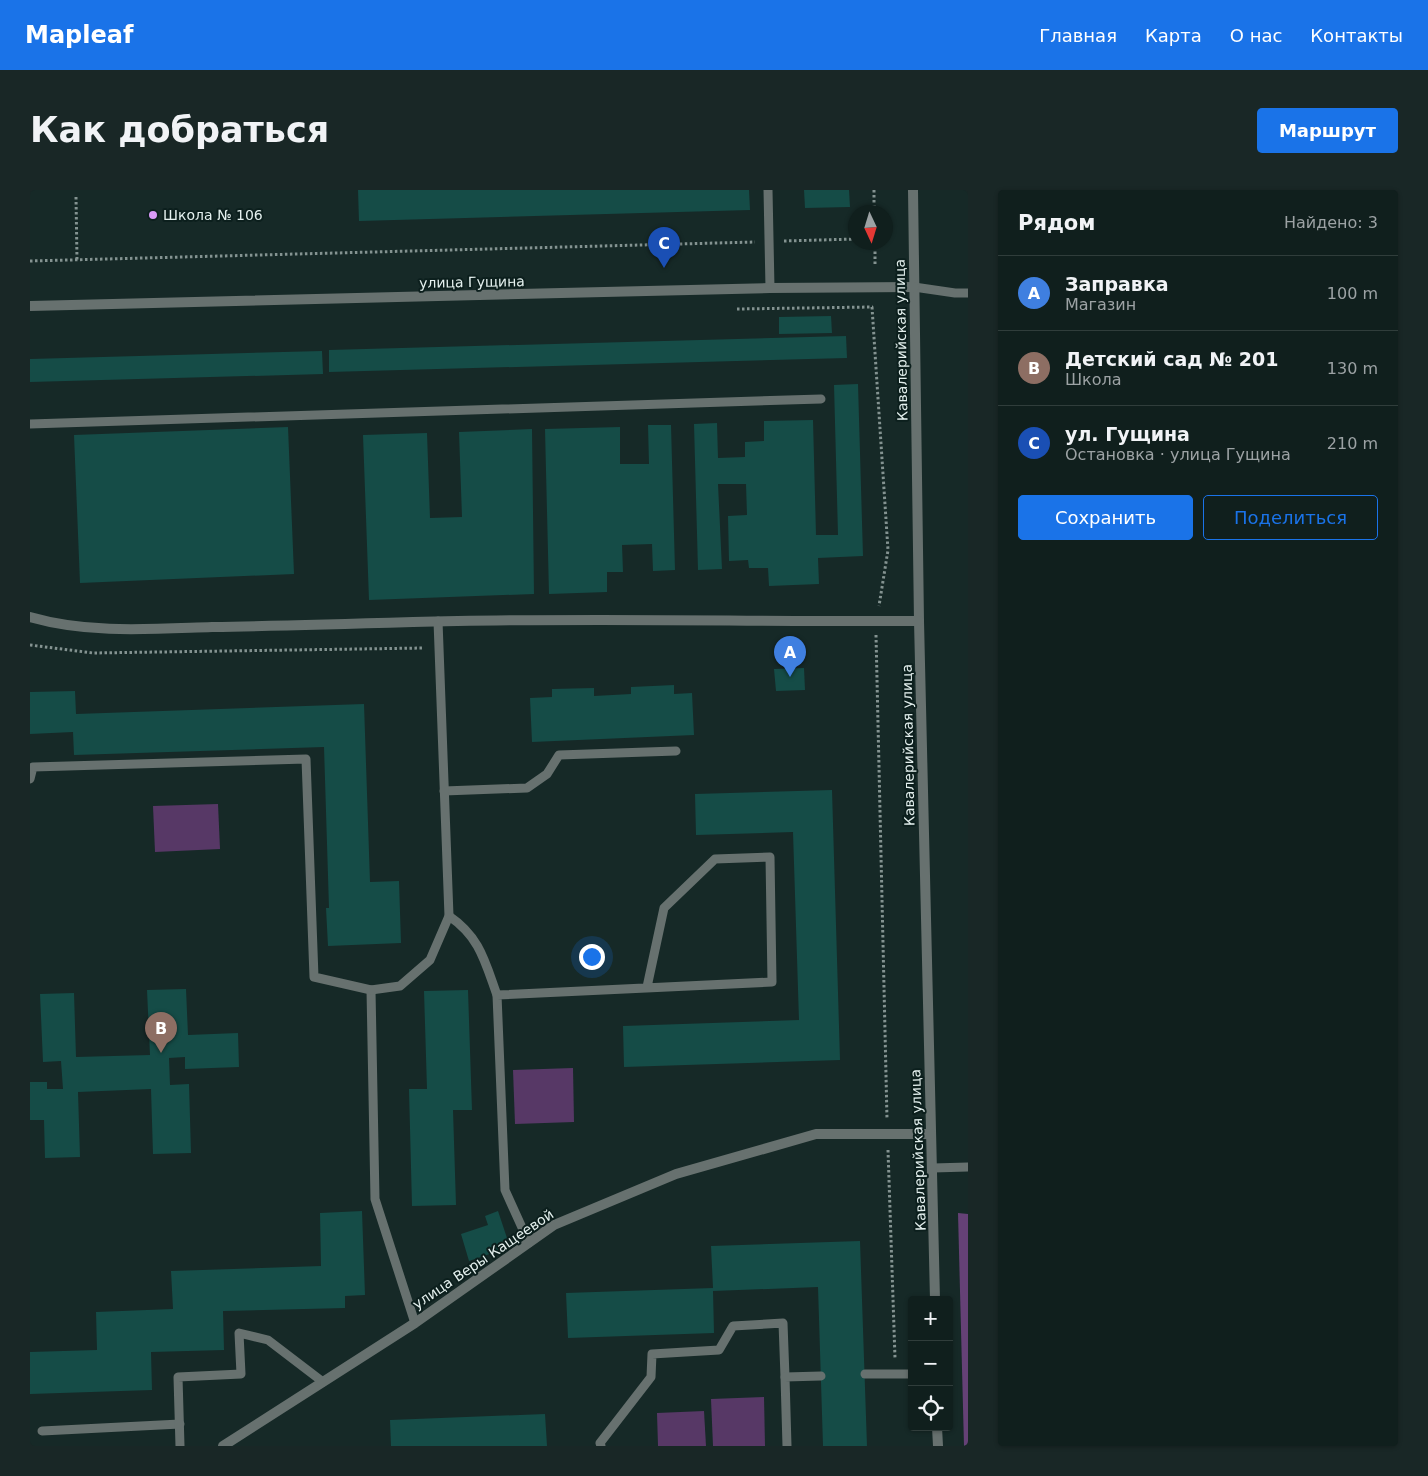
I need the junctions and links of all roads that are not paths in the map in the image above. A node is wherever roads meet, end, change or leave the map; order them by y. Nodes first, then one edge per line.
1 (768, 190) edge
2 (913, 190) edge
3 (914, 287) junction
4 (770, 288) junction
5 (968, 293) edge
6 (30, 306) edge
7 (821, 399) dead end
8 (30, 424) edge
9 (30, 617) edge
10 (438, 621) junction
11 (919, 621) junction
12 (676, 751) dead end
13 (30, 779) edge
14 (444, 791) junction
15 (449, 916) junction
16 (647, 988) junction
17 (371, 990) junction
18 (497, 995) junction
19 (931, 1134) junction
20 (968, 1167) edge
21 (933, 1168) junction
22 (529, 1242) junction
23 (935, 1296) edge
24 (414, 1323) junction
25 (865, 1374) dead end
26 (908, 1374) edge
27 (821, 1376) dead end
28 (785, 1377) junction
29 (323, 1382) junction
30 (180, 1424) junction
31 (42, 1431) dead end
32 (937, 1431) edge
33 (180, 1446) edge
34 (223, 1446) edge
35 (600, 1446) edge
36 (787, 1446) edge
37 (938, 1446) edge

1 - 4 lane
2 - 3 street, Кавалерийская улица
3 - 4 street, улица Гущина
3 - 5 lane
3 - 11 street, Кавалерийская улица
4 - 6 street, улица Гущина
7 - 8 lane
9 - 10 street
10 - 11 street
10 - 14 lane
11 - 19 street, Кавалерийская улица
12 - 14 lane
13 - 17 lane
14 - 15 lane
15 - 17 lane
15 - 18 lane
16 - 16 lane
16 - 18 lane
17 - 24 lane
18 - 22 lane
19 - 21 street, Кавалерийская улица
19 - 22 street, улица Веры Кащеевой
20 - 21 lane
21 - 23 street, Кавалерийская улица
22 - 24 street, улица Веры Кащеевой
24 - 29 street, улица Веры Кащеевой
25 - 26 lane
27 - 28 lane
28 - 35 lane
28 - 36 lane
29 - 30 lane
29 - 34 street, улица Веры Кащеевой
30 - 31 lane
30 - 33 lane
32 - 37 street

